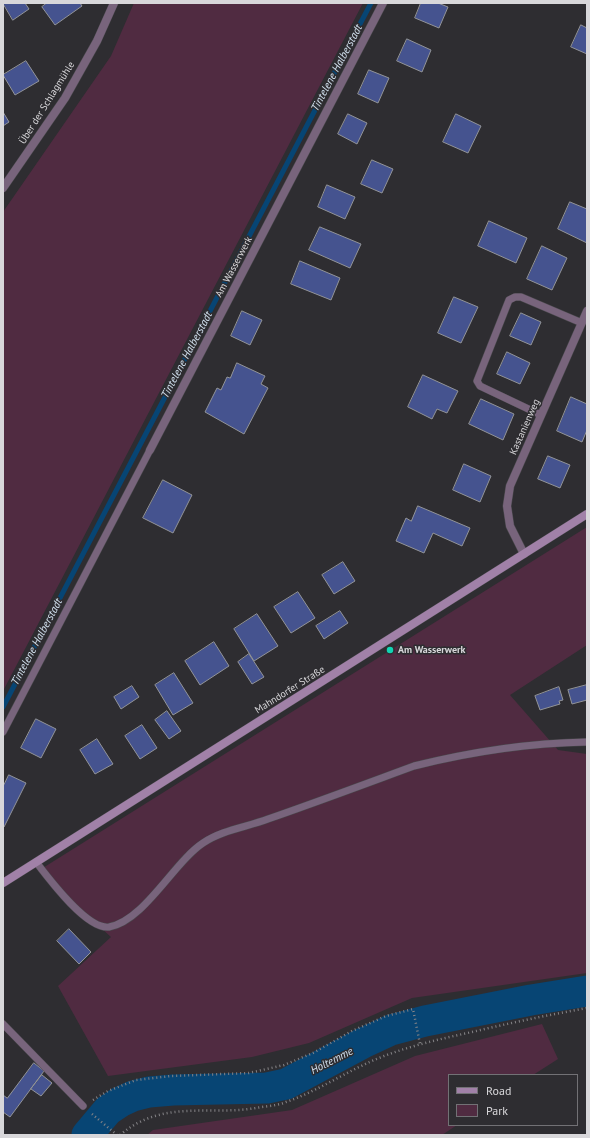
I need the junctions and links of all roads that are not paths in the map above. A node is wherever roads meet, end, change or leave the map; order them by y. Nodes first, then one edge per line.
1 (114, 3) edge
2 (383, 3) edge
3 (3, 188) edge
4 (587, 311) edge
5 (582, 323) junction
6 (541, 415) junction
7 (150, 450) joint
8 (587, 514) edge
9 (524, 554) junction
10 (3, 732) edge
11 (587, 742) edge
12 (36, 862) junction
13 (3, 883) edge
14 (3, 1024) edge
15 (83, 1106) road end

1 - 3 street, Über der Schlagmühle
2 - 7 street, Am Wasserwerk
4 - 5 street, Kastanienweg
5 - 6 street, Kastanienweg
5 - 6 lane
6 - 9 street, Kastanienweg
7 - 10 lane, Am Wasserwerk
8 - 9 street, Mahndorfer Straße
9 - 12 street, Mahndorfer Straße
11 - 12 lane
12 - 13 street, Mahndorfer Straße
14 - 15 lane

